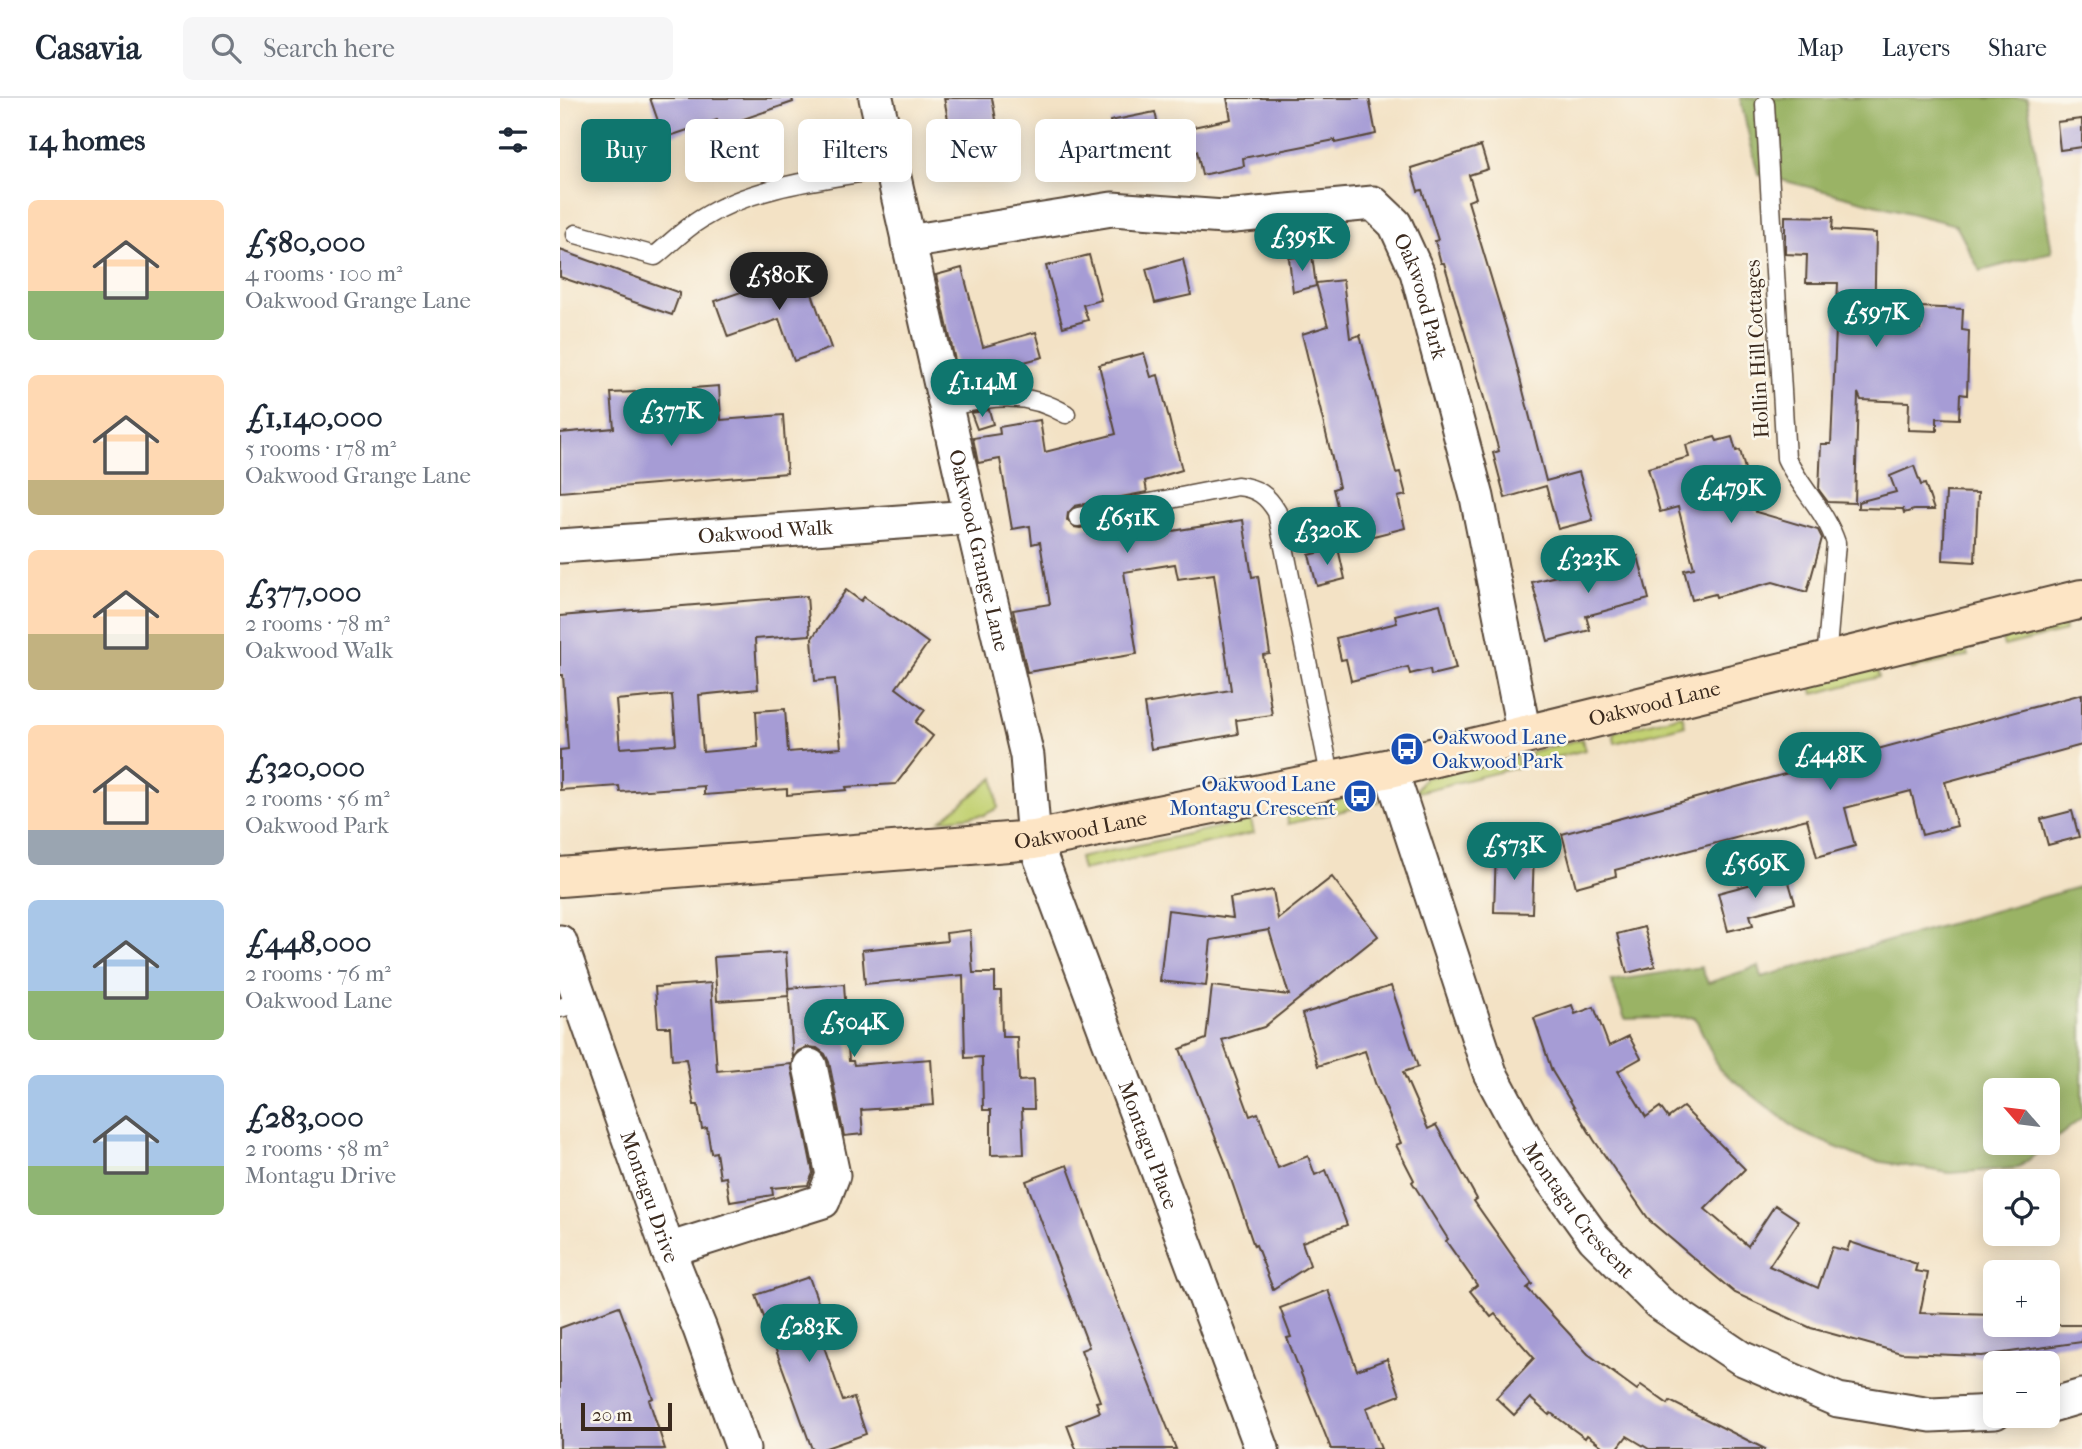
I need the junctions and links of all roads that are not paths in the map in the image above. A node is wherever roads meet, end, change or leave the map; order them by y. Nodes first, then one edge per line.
1 (876, 98) edge
2 (1765, 104) dead end
3 (880, 119) edge
4 (813, 182) edge
5 (894, 182) edge
6 (576, 234) dead end
7 (908, 243) junction
8 (945, 407) junction
9 (1066, 414) dead end
10 (971, 517) junction
11 (1078, 517) dead end
12 (560, 546) edge
13 (2082, 599) edge
14 (1826, 661) junction
15 (1524, 734) junction
16 (1390, 768) junction
17 (1331, 780) junction
18 (1034, 841) junction
19 (560, 877) edge
20 (560, 942) edge
21 (571, 1005) edge
22 (810, 1066) dead end
23 (668, 1250) junction
24 (2082, 1396) edge
25 (2060, 1402) edge
26 (1983, 1413) edge
27 (743, 1449) edge
28 (1262, 1449) edge

1 - 3 street, Oakwood Grange Lane
2 - 14 lane, Hollin Hill Cottages
4 - 6 lane
5 - 7 street, Oakwood Grange Lane
7 - 8 street, Oakwood Grange Lane
7 - 15 street, Oakwood Park
8 - 9 lane
8 - 10 street, Oakwood Grange Lane
10 - 12 street, Oakwood Walk
10 - 18 street, Oakwood Grange Lane
11 - 17 lane
13 - 14 street, Oakwood Lane
14 - 15 street, Oakwood Lane
15 - 16 street, Oakwood Lane
16 - 17 street, Oakwood Lane
16 - 26 street, Montagu Crescent
17 - 18 street, Oakwood Lane
18 - 19 street, Oakwood Lane
18 - 28 street, Montagu Place
20 - 21 street, Montagu Drive
21 - 23 street, Montagu Drive
22 - 23 street
23 - 27 street, Montagu Drive
24 - 25 street

